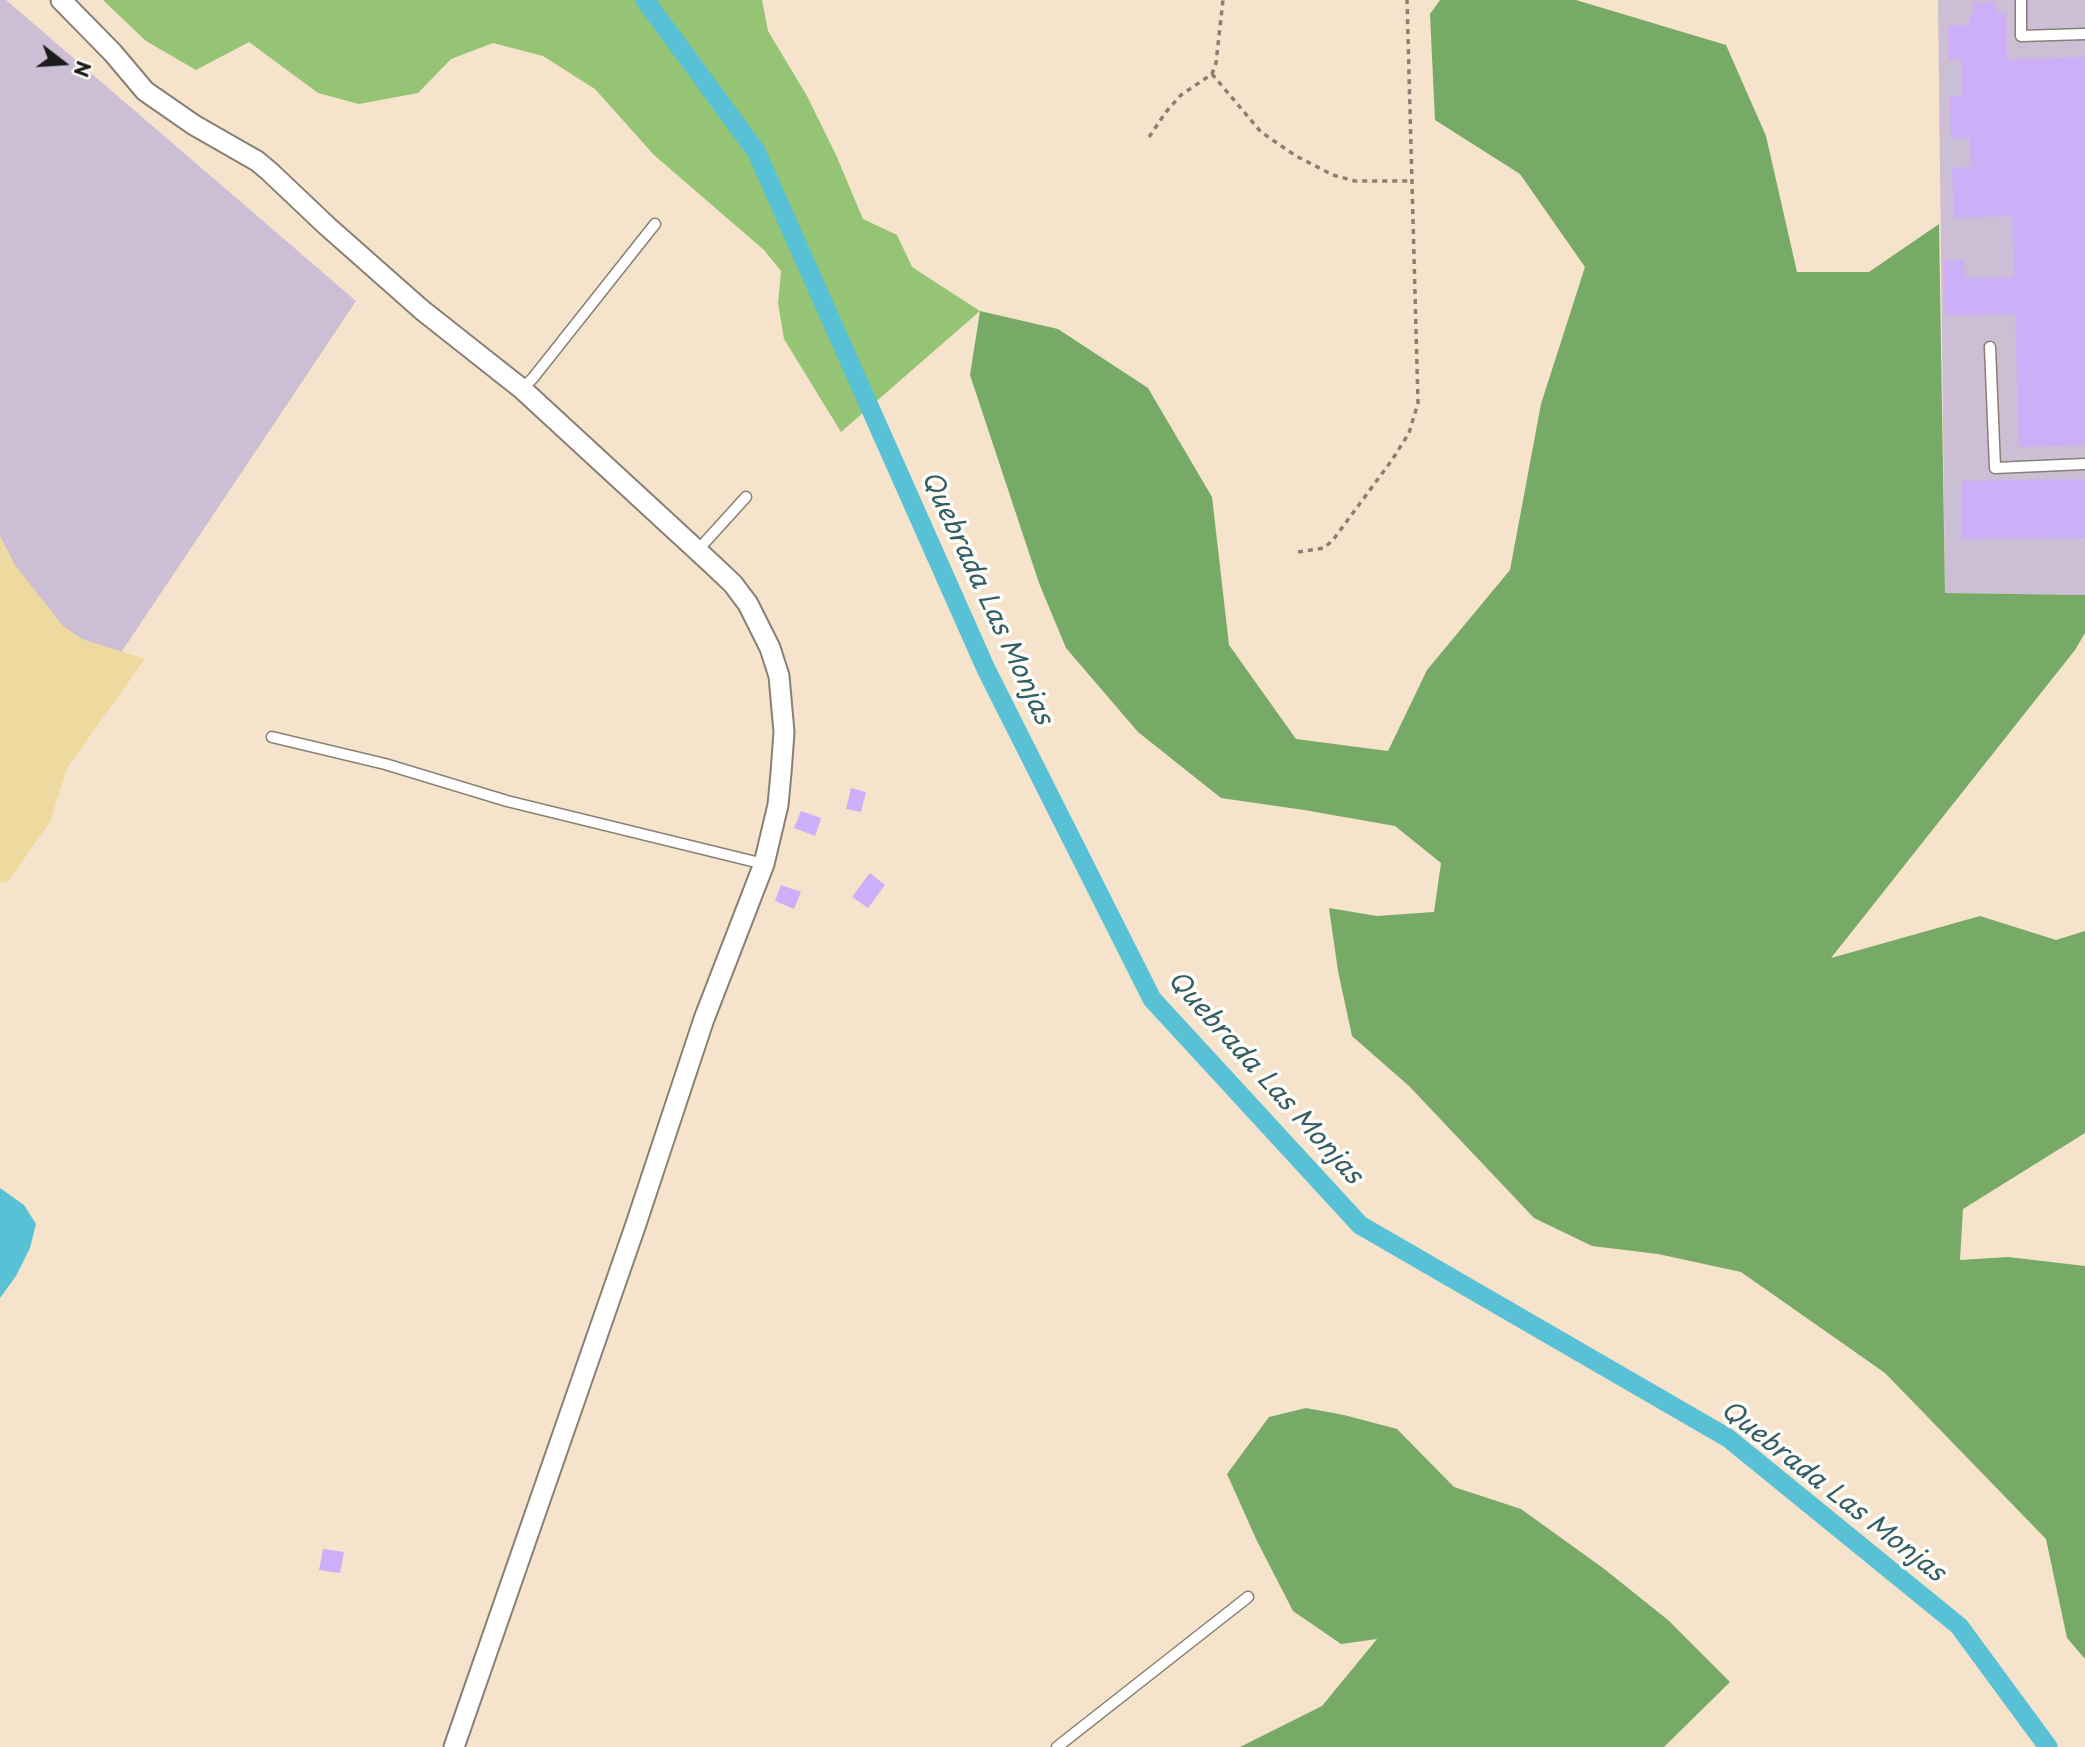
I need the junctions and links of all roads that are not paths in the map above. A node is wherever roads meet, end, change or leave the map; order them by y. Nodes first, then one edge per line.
1 (61, 0) edge
2 (2021, 0) edge
3 (2085, 34) edge
4 (655, 224) dead end
5 (1990, 347) dead end
6 (522, 389) junction
7 (2085, 464) edge
8 (746, 497) dead end
9 (697, 551) junction
10 (272, 737) dead end
11 (764, 864) junction
12 (1248, 1597) dead end
13 (454, 1747) edge
14 (1057, 1747) edge

1 - 6 street
2 - 3 lane
4 - 6 lane
5 - 7 lane
6 - 9 street
8 - 9 lane
9 - 11 street
10 - 11 lane
11 - 13 street
12 - 14 lane

